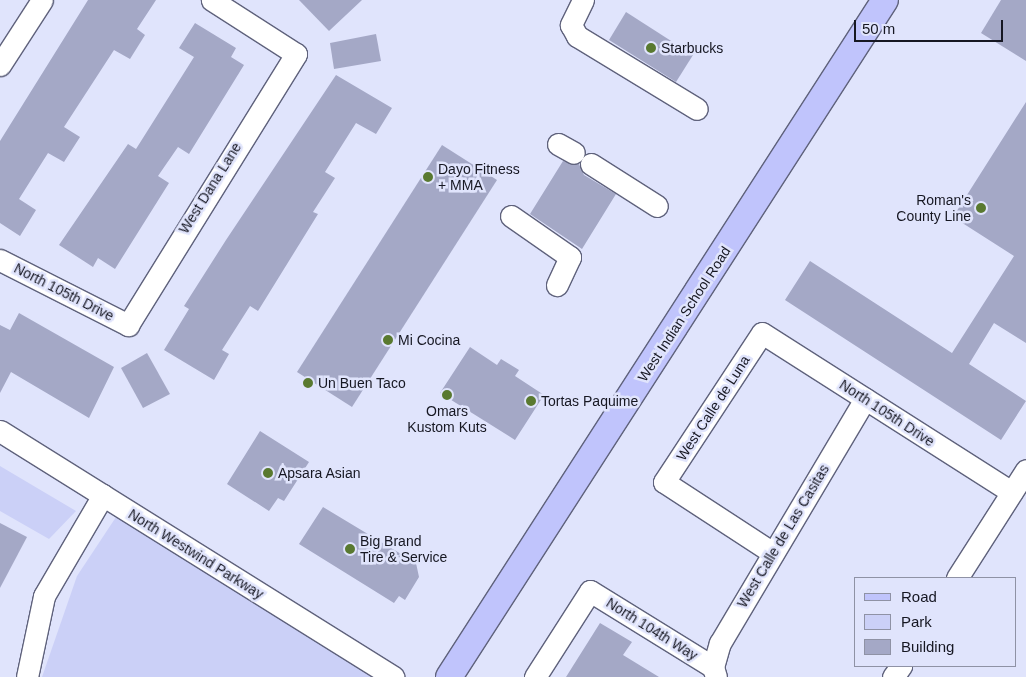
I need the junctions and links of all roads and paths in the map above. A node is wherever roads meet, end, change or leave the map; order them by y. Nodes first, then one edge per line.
1 (42, 0) edge
2 (212, 0) edge
3 (583, 0) edge
4 (885, 0) edge
5 (0, 65) edge
6 (697, 109) dead end
7 (575, 154) dead end
8 (657, 206) dead end
9 (511, 216) dead end
10 (0, 260) edge
11 (557, 285) dead end
12 (128, 324) joint
13 (762, 333) joint
14 (865, 399) junction
15 (0, 431) edge
16 (1026, 470) edge
17 (1012, 492) junction
18 (103, 495) junction
19 (773, 553) junction
20 (958, 577) edge
21 (715, 672) edge
22 (27, 677) edge
23 (393, 677) edge
24 (449, 677) edge
25 (535, 677) edge

1 - 5 street
2 - 12 street, West Dana Lane
3 - 6 street
4 - 24 main road, West Indian School Road
7 - 8 street
9 - 11 street
10 - 12 street, North 105th Drive
13 - 14 street, North 105th Drive
13 - 19 street, West Calle de Luna
14 - 17 street, North 105th Drive
14 - 19 street, West Calle de Las Casitas
15 - 18 street, North Westwind Parkway
16 - 17 street
17 - 20 street
18 - 22 street
18 - 23 street, North Westwind Parkway
19 - 21 street, West Calle de Las Casitas
21 - 25 street, North 104th Way

